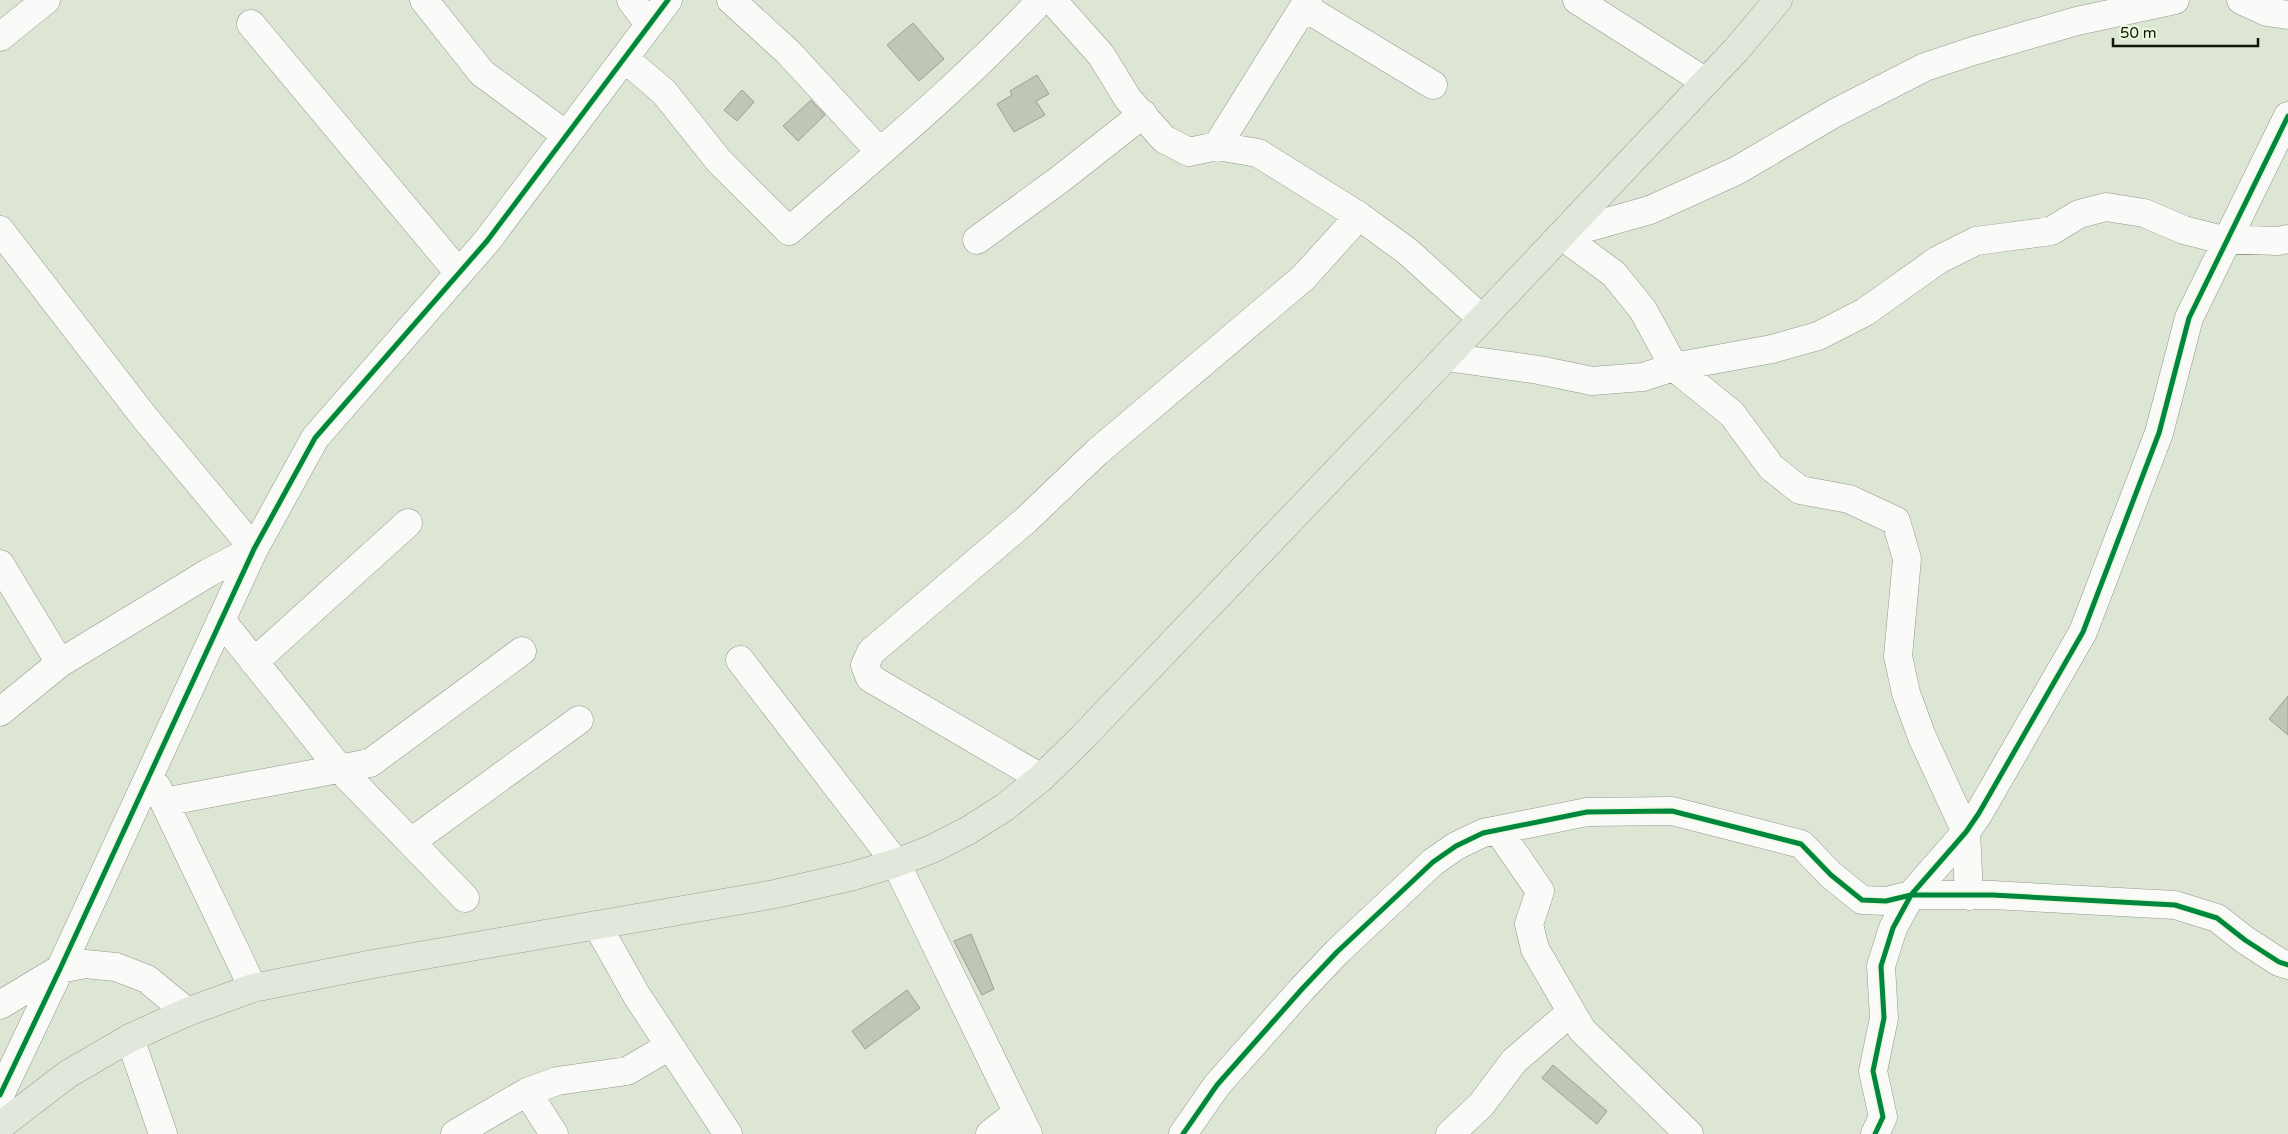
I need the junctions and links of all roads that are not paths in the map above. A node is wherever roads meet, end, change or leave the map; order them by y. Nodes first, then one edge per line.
1 (46, 0) edge
2 (424, 0) edge
3 (631, 0) edge
4 (668, 0) edge
5 (731, 0) edge
6 (1041, 0) edge
7 (1052, 0) edge
8 (1577, 0) edge
9 (1778, 0) edge
10 (2175, 0) edge
11 (2241, 0) edge
12 (1306, 3) edge
13 (2288, 15) edge
14 (251, 24) dead end
15 (649, 24) junction
16 (0, 37) edge
17 (624, 58) junction
18 (1706, 82) junction
19 (1433, 85) dead end
20 (1143, 114) junction
21 (2288, 116) edge
22 (566, 135) junction
23 (1217, 146) junction
24 (880, 152) junction
25 (1360, 216) junction
26 (0, 230) edge
27 (1561, 235) junction
28 (2229, 239) junction
29 (977, 240) dead end
30 (2288, 240) edge
31 (459, 273) junction
32 (1482, 319) junction
33 (1446, 357) junction
34 (1674, 368) junction
35 (408, 523) dead end
36 (254, 549) junction
37 (0, 564) edge
38 (222, 620) junction
39 (522, 651) dead end
40 (740, 660) dead end
41 (60, 662) junction
42 (254, 662) junction
43 (0, 712) edge
44 (579, 720) dead end
45 (340, 769) junction
46 (151, 774) junction
47 (1041, 778) junction
48 (164, 802) junction
49 (1498, 830) junction
50 (1966, 832) junction
51 (411, 842) junction
52 (896, 863) junction
53 (1911, 894) junction
54 (1968, 896) junction
55 (465, 898) dead end
56 (597, 925) junction
57 (2288, 965) edge
58 (60, 969) junction
59 (252, 988) junction
60 (0, 1005) edge
61 (187, 1012) junction
62 (1571, 1012) junction
63 (130, 1038) junction
64 (670, 1046) junction
65 (3, 1080) edge
66 (528, 1092) junction
67 (1022, 1123) edge
68 (0, 1126) edge
69 (163, 1134) edge
70 (455, 1134) edge
71 (554, 1134) edge
72 (728, 1134) edge
73 (990, 1134) edge
74 (1183, 1134) edge
75 (1450, 1134) edge
76 (1689, 1134) edge
77 (1875, 1134) edge

1 - 16 street
2 - 22 street
3 - 15 street
4 - 15 street
5 - 24 street
6 - 24 street
7 - 20 street
8 - 18 street
9 - 18 main road
10 - 27 street
11 - 13 street
12 - 19 street
12 - 23 street
14 - 31 street
15 - 17 street
17 - 22 street
17 - 24 street
18 - 27 main road
20 - 23 street
20 - 29 street
21 - 28 street
22 - 31 street
23 - 25 street
25 - 32 street
25 - 47 street
26 - 36 street
27 - 32 main road
27 - 34 street
28 - 30 street
28 - 34 street
28 - 50 street
31 - 36 street
32 - 33 main road
33 - 34 street
33 - 47 main road
34 - 50 street
35 - 42 street
36 - 38 street
36 - 41 street
37 - 41 street
38 - 42 street
38 - 46 street
39 - 45 street
40 - 52 street
41 - 43 street
42 - 45 street
44 - 51 street
45 - 48 street
45 - 51 street
46 - 48 street
46 - 58 street
47 - 52 main road
48 - 59 street
49 - 53 street
49 - 62 street
49 - 74 street
50 - 53 street
50 - 54 street
51 - 55 street
52 - 56 main road
52 - 67 street
53 - 54 street
53 - 77 street
54 - 57 street
56 - 59 main road
56 - 64 street
58 - 60 street
58 - 61 street
58 - 65 street
59 - 61 main road
61 - 63 main road
62 - 75 street
62 - 76 street
63 - 68 main road
63 - 69 street
64 - 66 street
64 - 72 street
66 - 70 street
66 - 71 street
67 - 73 street

